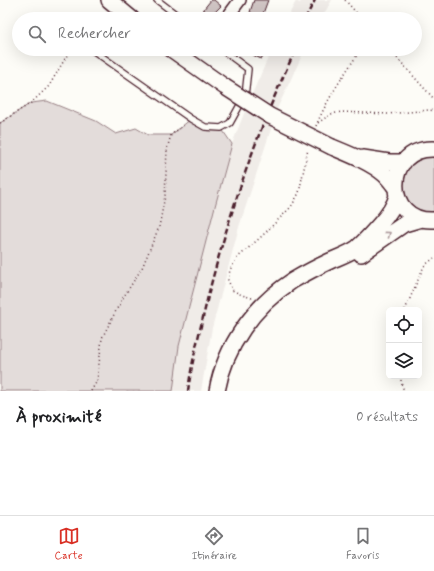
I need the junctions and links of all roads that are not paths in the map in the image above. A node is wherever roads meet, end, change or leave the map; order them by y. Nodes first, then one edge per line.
1 (109, 0) edge
2 (157, 0) edge
3 (240, 0) edge
4 (124, 12) edge
5 (173, 12) edge
6 (231, 12) edge
7 (101, 56) edge
8 (181, 56) edge
9 (230, 56) edge
10 (434, 149) edge
11 (354, 156) junction
12 (404, 162) junction
13 (396, 191) junction
14 (428, 220) edge
15 (217, 391) edge
16 (227, 391) edge

1 - 4 main road
2 - 5 lane
3 - 6 street
7 - 9 lane
8 - 11 main road, bridge
10 - 12 main road
11 - 12 main road
11 - 13 main road
12 - 13 main road
13 - 14 main road
13 - 15 main road
16 -> 14 main road

